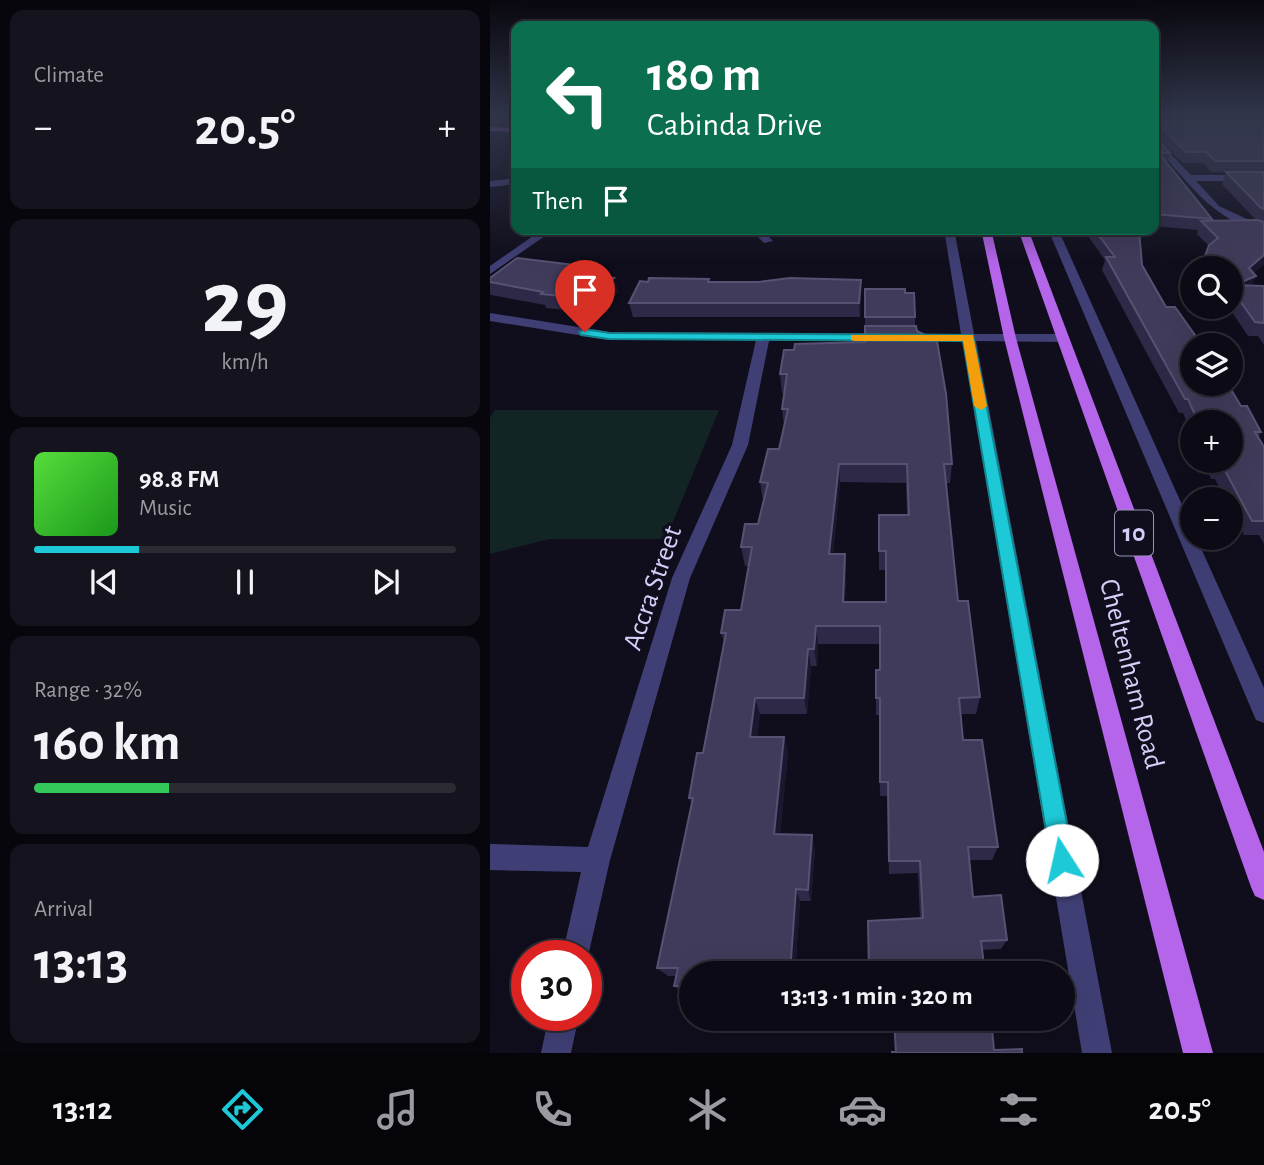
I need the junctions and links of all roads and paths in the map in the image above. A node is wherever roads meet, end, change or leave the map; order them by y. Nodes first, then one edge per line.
1 (1179, 166) edge
2 (1189, 178) junction
3 (1264, 178) edge
4 (511, 182) edge
5 (490, 184) edge
6 (1264, 231) edge
7 (541, 235) edge
8 (762, 235) edge
9 (950, 235) edge
10 (987, 235) edge
11 (1025, 235) edge
12 (1056, 235) edge
13 (768, 241) dead end
14 (490, 271) edge
15 (490, 317) edge
16 (763, 337) junction
17 (968, 338) junction
18 (1010, 338) junction
19 (1062, 338) junction
20 (1264, 713) edge
21 (490, 857) edge
22 (597, 860) junction
23 (1264, 887) edge
24 (580, 940) edge
25 (561, 1031) edge
26 (556, 1053) edge
27 (1097, 1053) edge
28 (1198, 1053) edge

1 - 2 street
2 - 3 street
2 - 6 street
4 - 5 street
7 - 14 street
8 - 13 street
9 - 17 street
10 - 18 main road, Cheltenham Road
11 - 19 main road, Cheltenham Road / 10
12 - 20 street
15 - 16 street
16 - 17 street
16 - 22 street, Accra Street
17 - 18 street
17 - 27 street
18 - 19 street
18 - 28 main road, Cheltenham Road
19 - 23 main road, Cheltenham Road / 10
21 - 22 street
22 - 24 street, Accra Street
25 - 26 street

